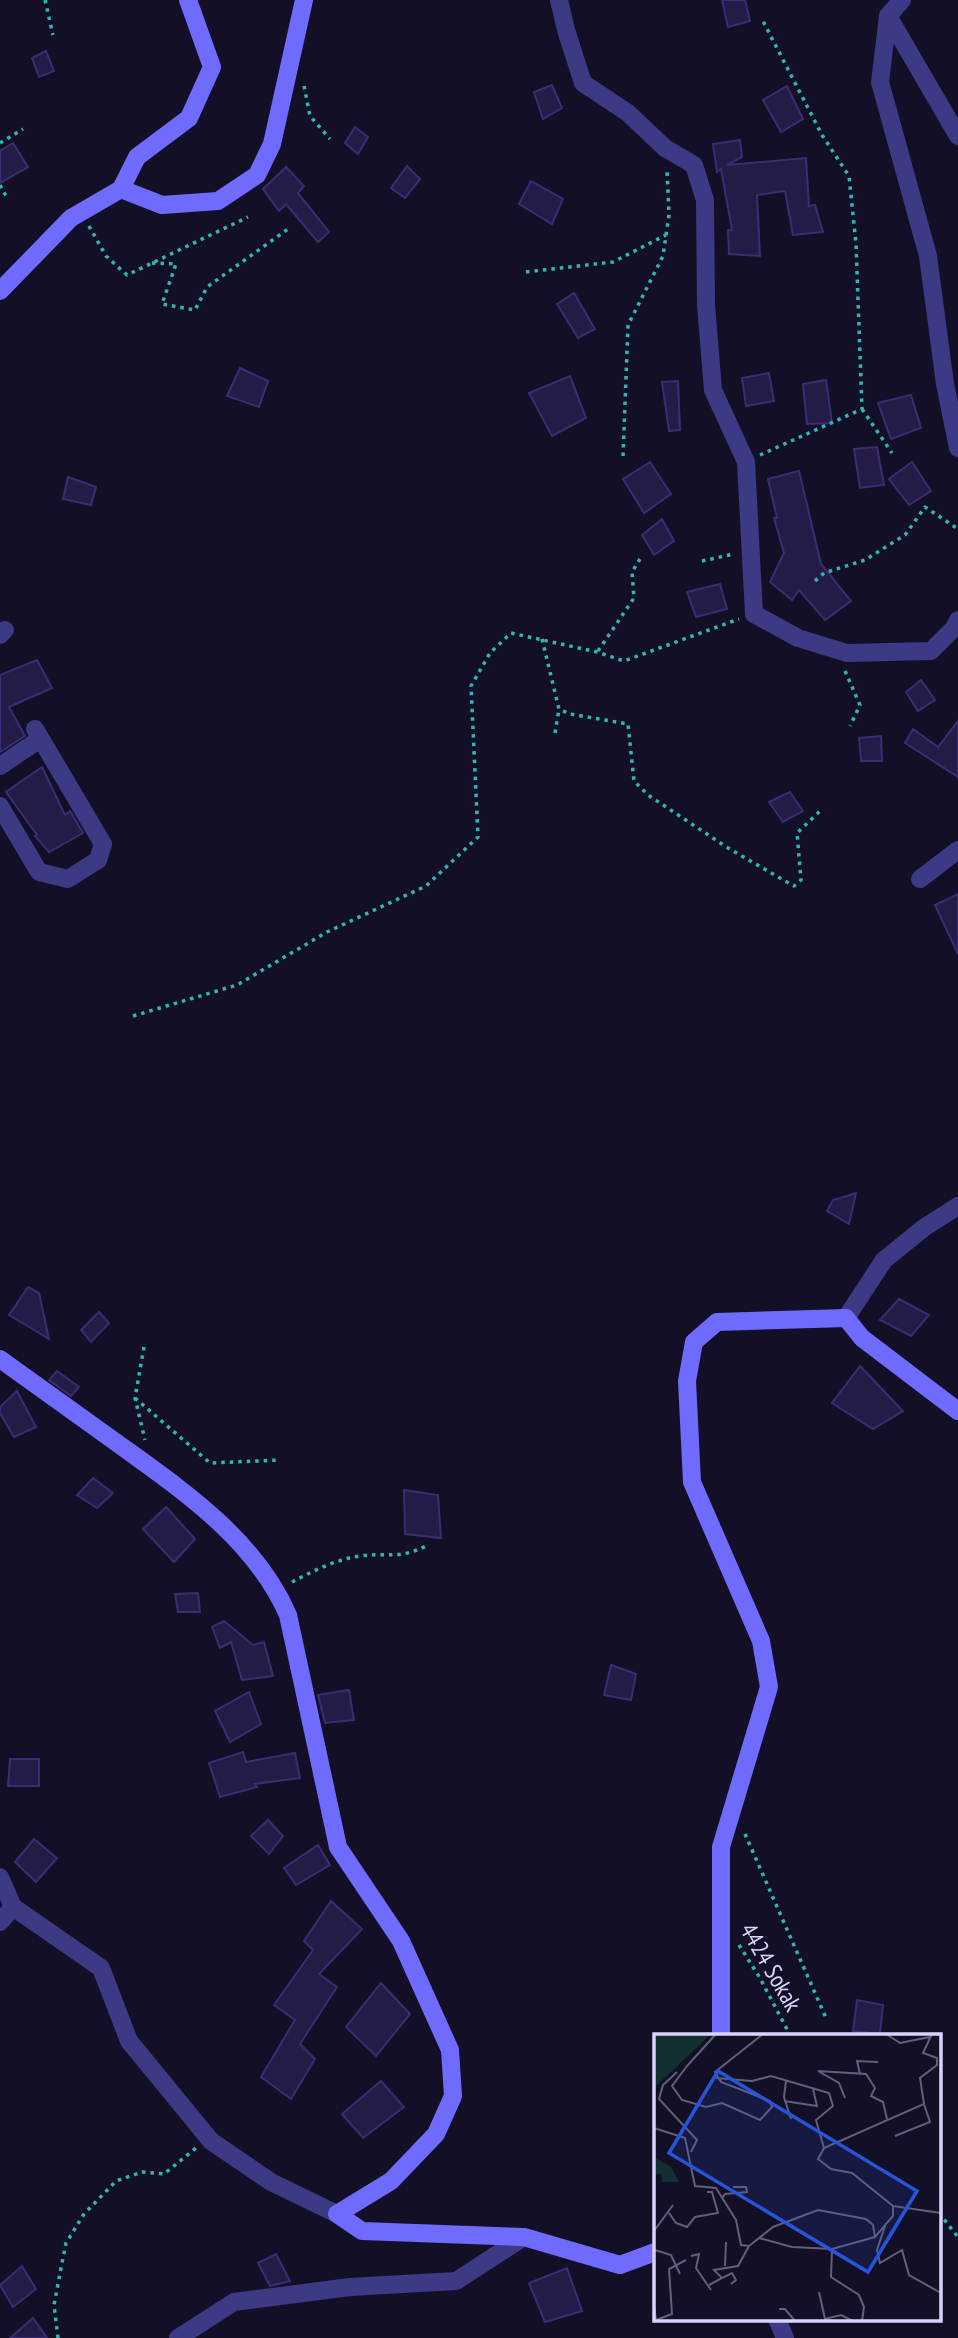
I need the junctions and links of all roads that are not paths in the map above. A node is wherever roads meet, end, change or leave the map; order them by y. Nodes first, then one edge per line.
1 (188, 0) edge
2 (304, 0) edge
3 (559, 0) edge
4 (902, 0) edge
5 (888, 16) junction
6 (958, 136) edge
7 (121, 189) junction
8 (0, 291) edge
9 (958, 448) edge
10 (958, 620) edge
11 (0, 766) edge
12 (0, 806) edge
13 (958, 850) edge
14 (920, 878) dead end
15 (958, 1206) edge
16 (846, 1318) junction
17 (0, 1359) edge
18 (958, 1411) edge
19 (0, 1877) edge
20 (13, 1907) junction
21 (0, 1922) edge
22 (720, 2034) edge
23 (337, 2214) junction
24 (524, 2236) junction
25 (654, 2252) edge
26 (777, 2320) edge
27 (178, 2338) edge
28 (785, 2338) edge

1 - 7 street
2 - 7 street
3 - 10 street
4 - 5 street
5 - 6 street
5 - 9 street
7 - 8 street
11 - 12 street
13 - 14 street
15 - 16 street
16 - 18 street
16 - 22 street
17 - 23 street
19 - 20 street
20 - 21 street
20 - 23 street
23 - 24 street
24 - 25 street
24 - 27 street
26 - 28 street

